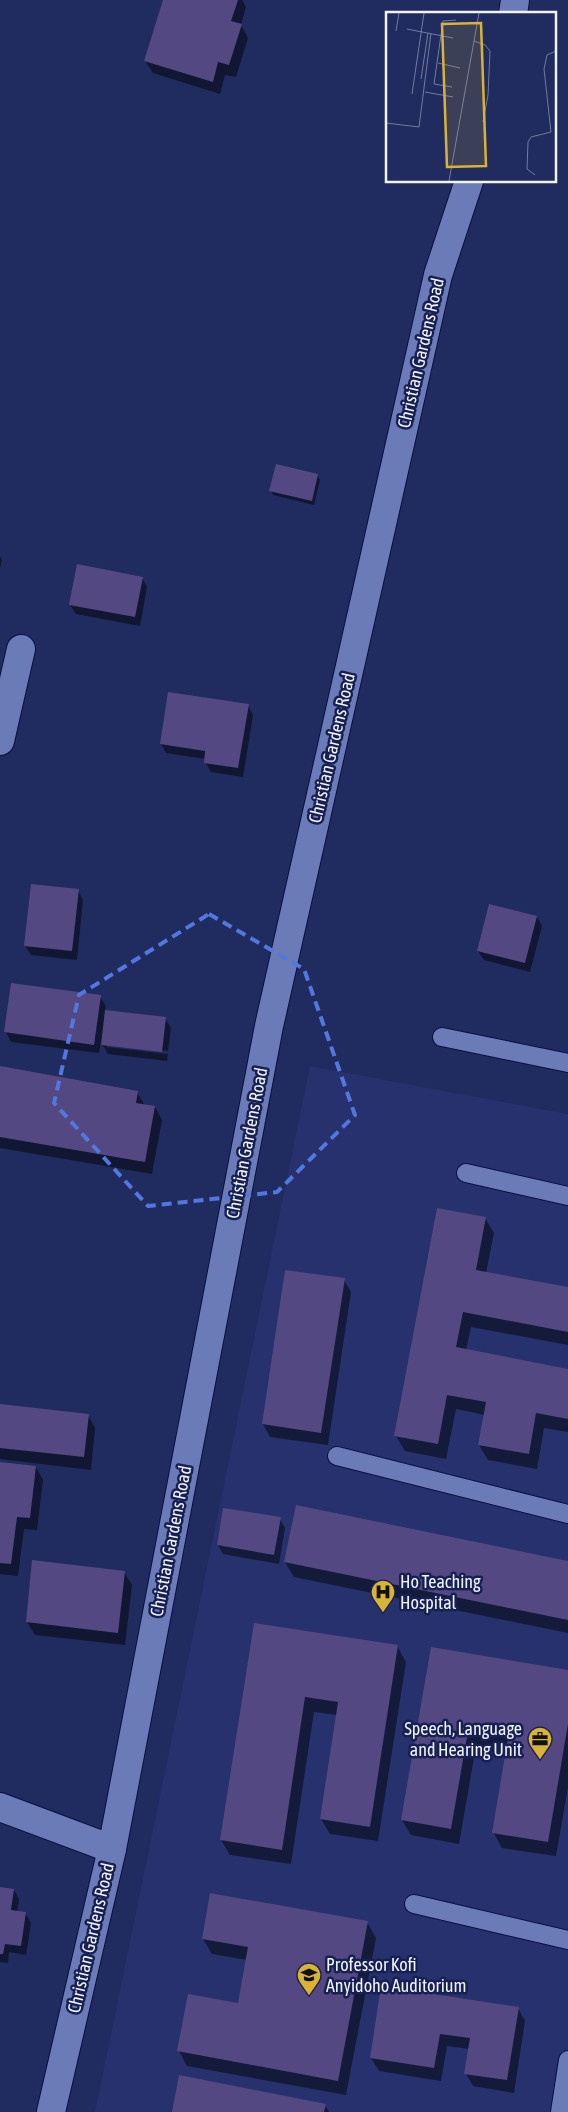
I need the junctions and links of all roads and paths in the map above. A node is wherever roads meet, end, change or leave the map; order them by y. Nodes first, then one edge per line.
1 (469, 182) edge
2 (21, 649) dead end
3 (0, 742) edge
4 (442, 1037) dead end
5 (568, 1063) edge
6 (466, 1173) dead end
7 (568, 1196) edge
8 (337, 1456) dead end
9 (568, 1514) edge
10 (0, 1807) edge
11 (112, 1849) junction
12 (414, 1904) dead end
13 (568, 1940) edge
14 (568, 2060) edge
15 (51, 2112) edge
16 (560, 2112) edge

1 - 11 street, Christian Gardens Road
2 - 3 street
4 - 5 lane
6 - 7 lane
8 - 9 lane
10 - 11 street
11 - 15 street, Christian Gardens Road
12 - 13 lane
14 - 16 lane

